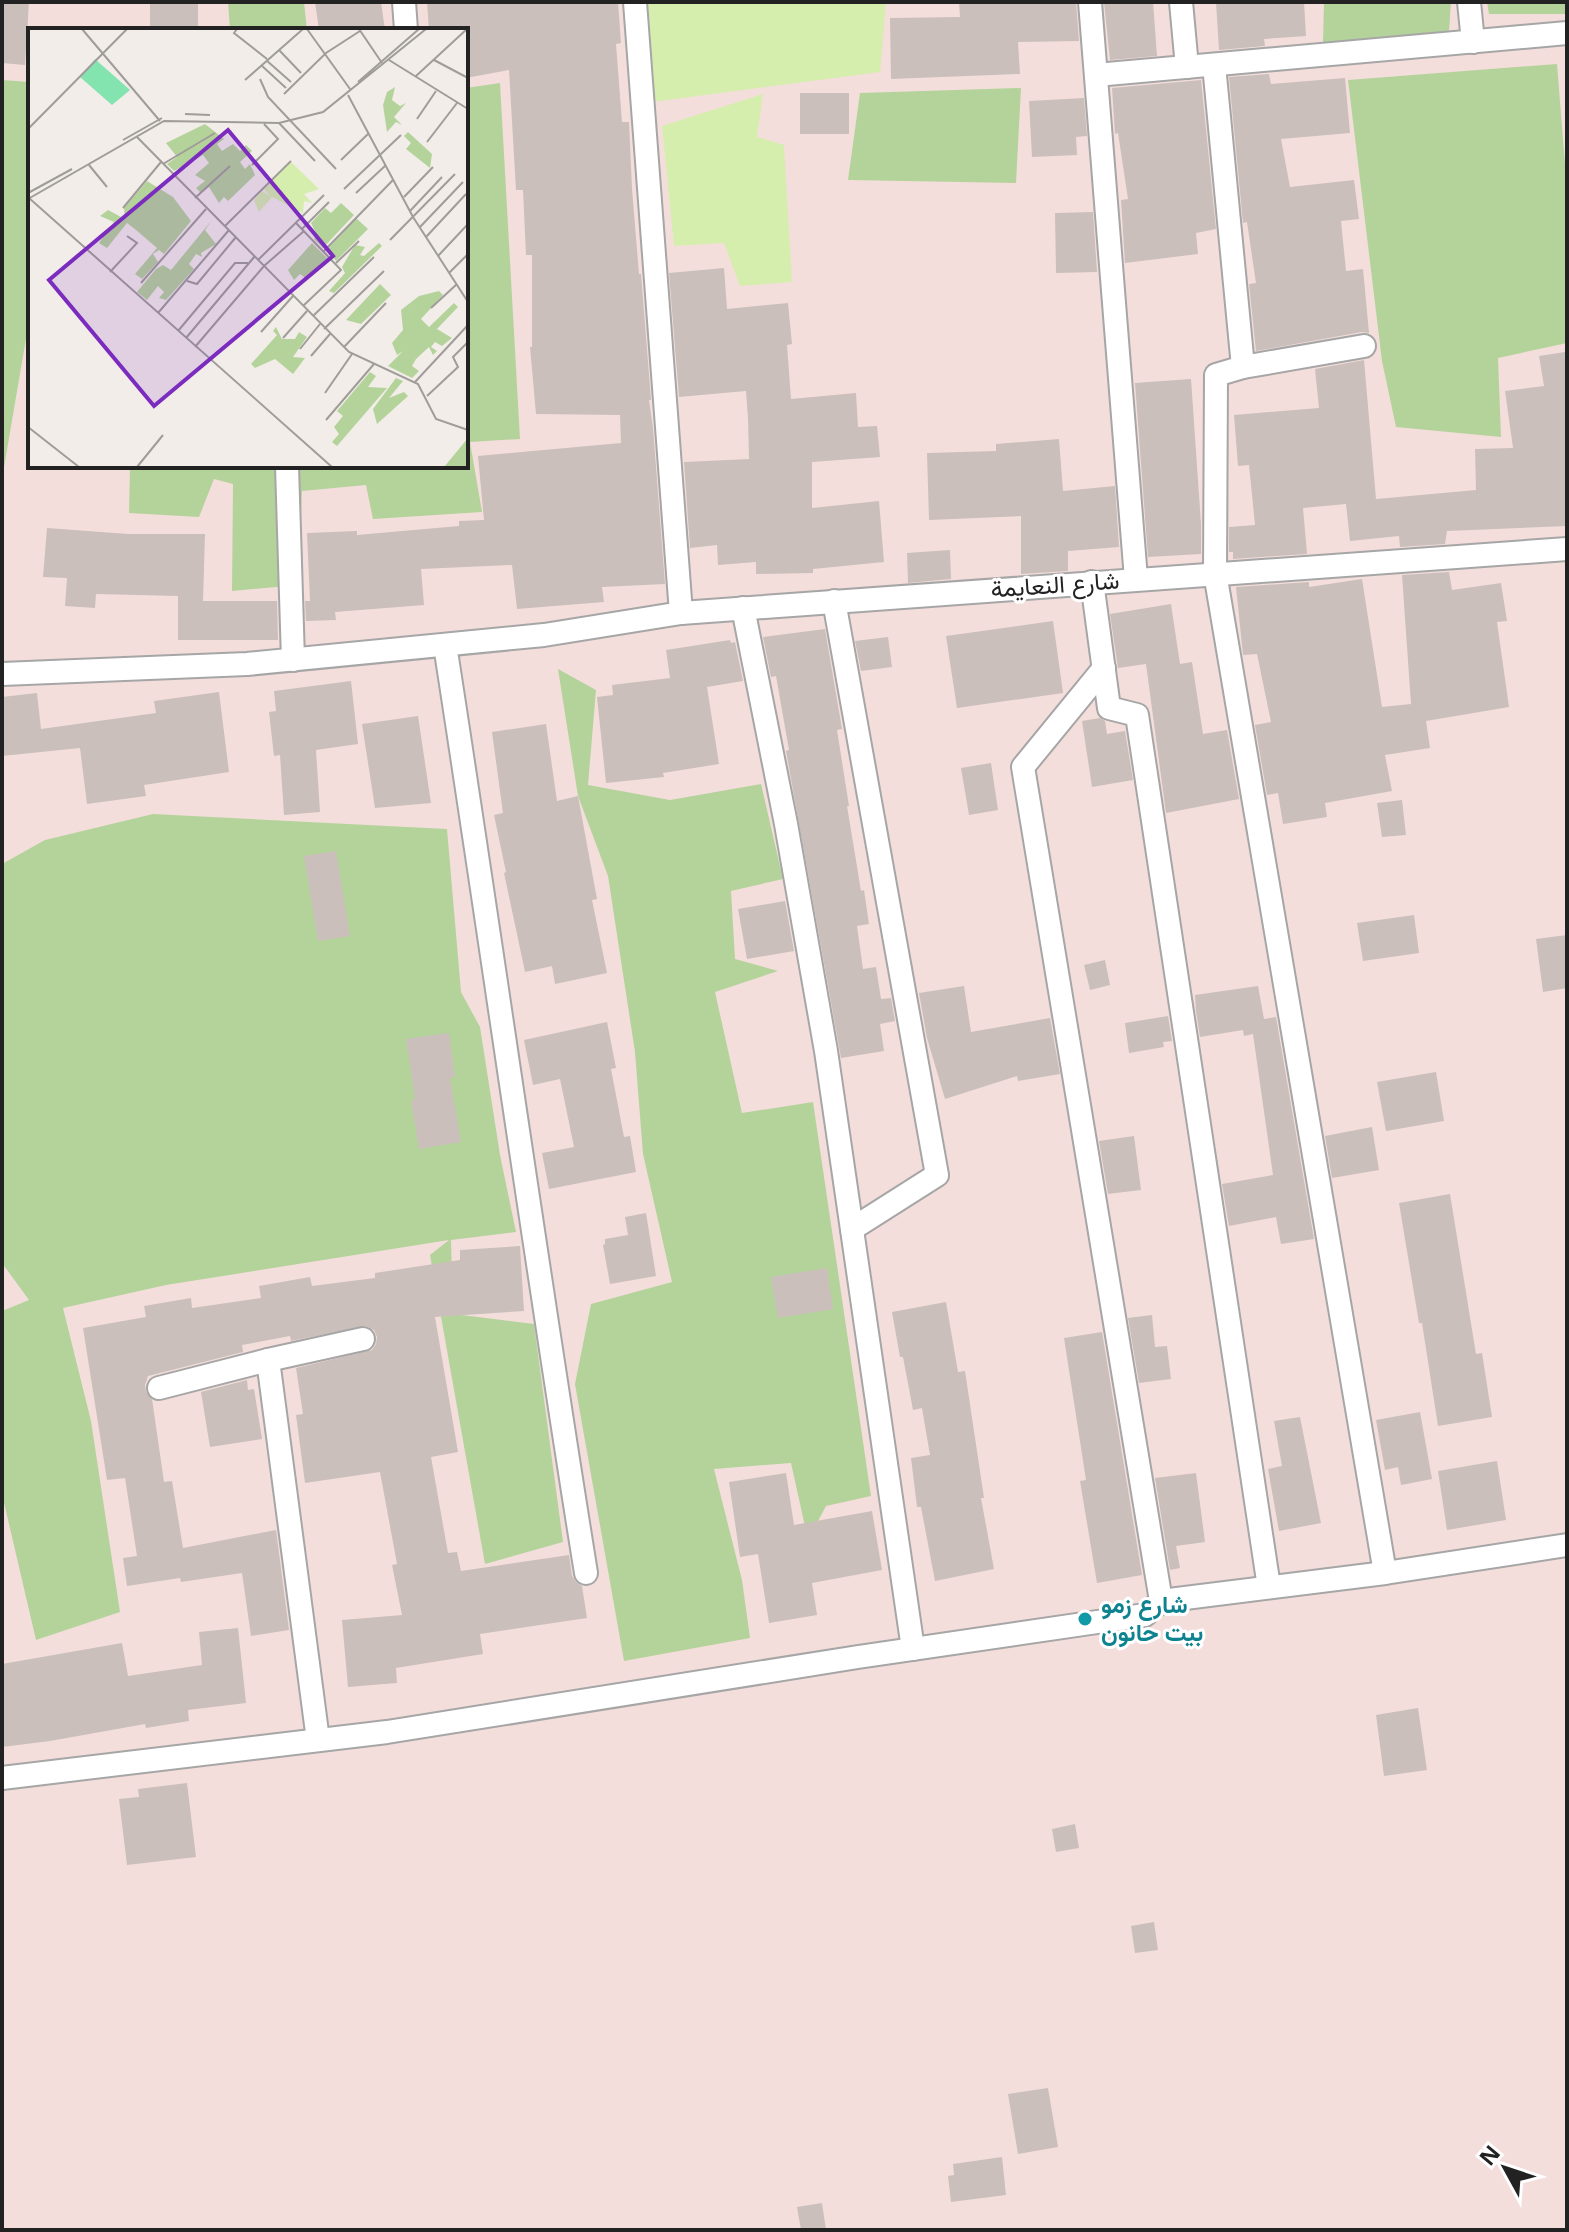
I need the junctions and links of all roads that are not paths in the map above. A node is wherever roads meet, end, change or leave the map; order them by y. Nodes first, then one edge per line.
1 (404, 2) edge
2 (635, 2) edge
3 (1090, 2) edge
4 (1181, 2) edge
5 (1469, 2) edge
6 (406, 28) edge
7 (1567, 33) edge
8 (1473, 42) junction
9 (1214, 65) junction
10 (1187, 67) junction
11 (1096, 75) junction
12 (1364, 346) dead end
13 (1243, 367) junction
14 (287, 468) edge
15 (1567, 549) edge
16 (1215, 573) junction
17 (1136, 579) junction
18 (1092, 582) junction
19 (834, 601) junction
20 (743, 608) junction
21 (681, 613) junction
22 (445, 645) junction
23 (293, 660) junction
24 (1104, 668) junction
25 (2, 674) edge
26 (852, 1229) junction
27 (363, 1339) dead end
28 (268, 1360) junction
29 (159, 1388) dead end
30 (1567, 1545) edge
31 (586, 1573) dead end
32 (1385, 1573) junction
33 (1269, 1587) junction
34 (1161, 1601) junction
35 (913, 1649) junction
36 (318, 1740) junction
37 (2, 1778) edge

1 - 6 street
2 - 21 street
3 - 11 street
4 - 10 street
5 - 8 street
7 - 8 street
8 - 9 street
9 - 10 street
9 - 13 street
10 - 11 street
11 - 17 street
12 - 13 street
13 - 16 street
14 - 23 street
15 - 16 street, شارع النعايمة
16 - 17 street, شارع النعايمة
16 - 32 street
17 - 18 street, شارع النعايمة
18 - 19 street, شارع النعايمة
18 - 24 street
19 - 20 street, شارع النعايمة
19 - 26 street
20 - 21 street, شارع النعايمة
20 - 26 street
21 - 22 street, شارع النعايمة
22 - 23 street, شارع النعايمة
22 - 31 street
23 - 25 street, شارع النعايمة
24 - 33 street
24 - 34 street
26 - 35 street
27 - 28 street
28 - 29 street
28 - 36 street
30 - 32 street
32 - 33 street
33 - 34 street
34 - 35 street
35 - 36 street
36 - 37 street

